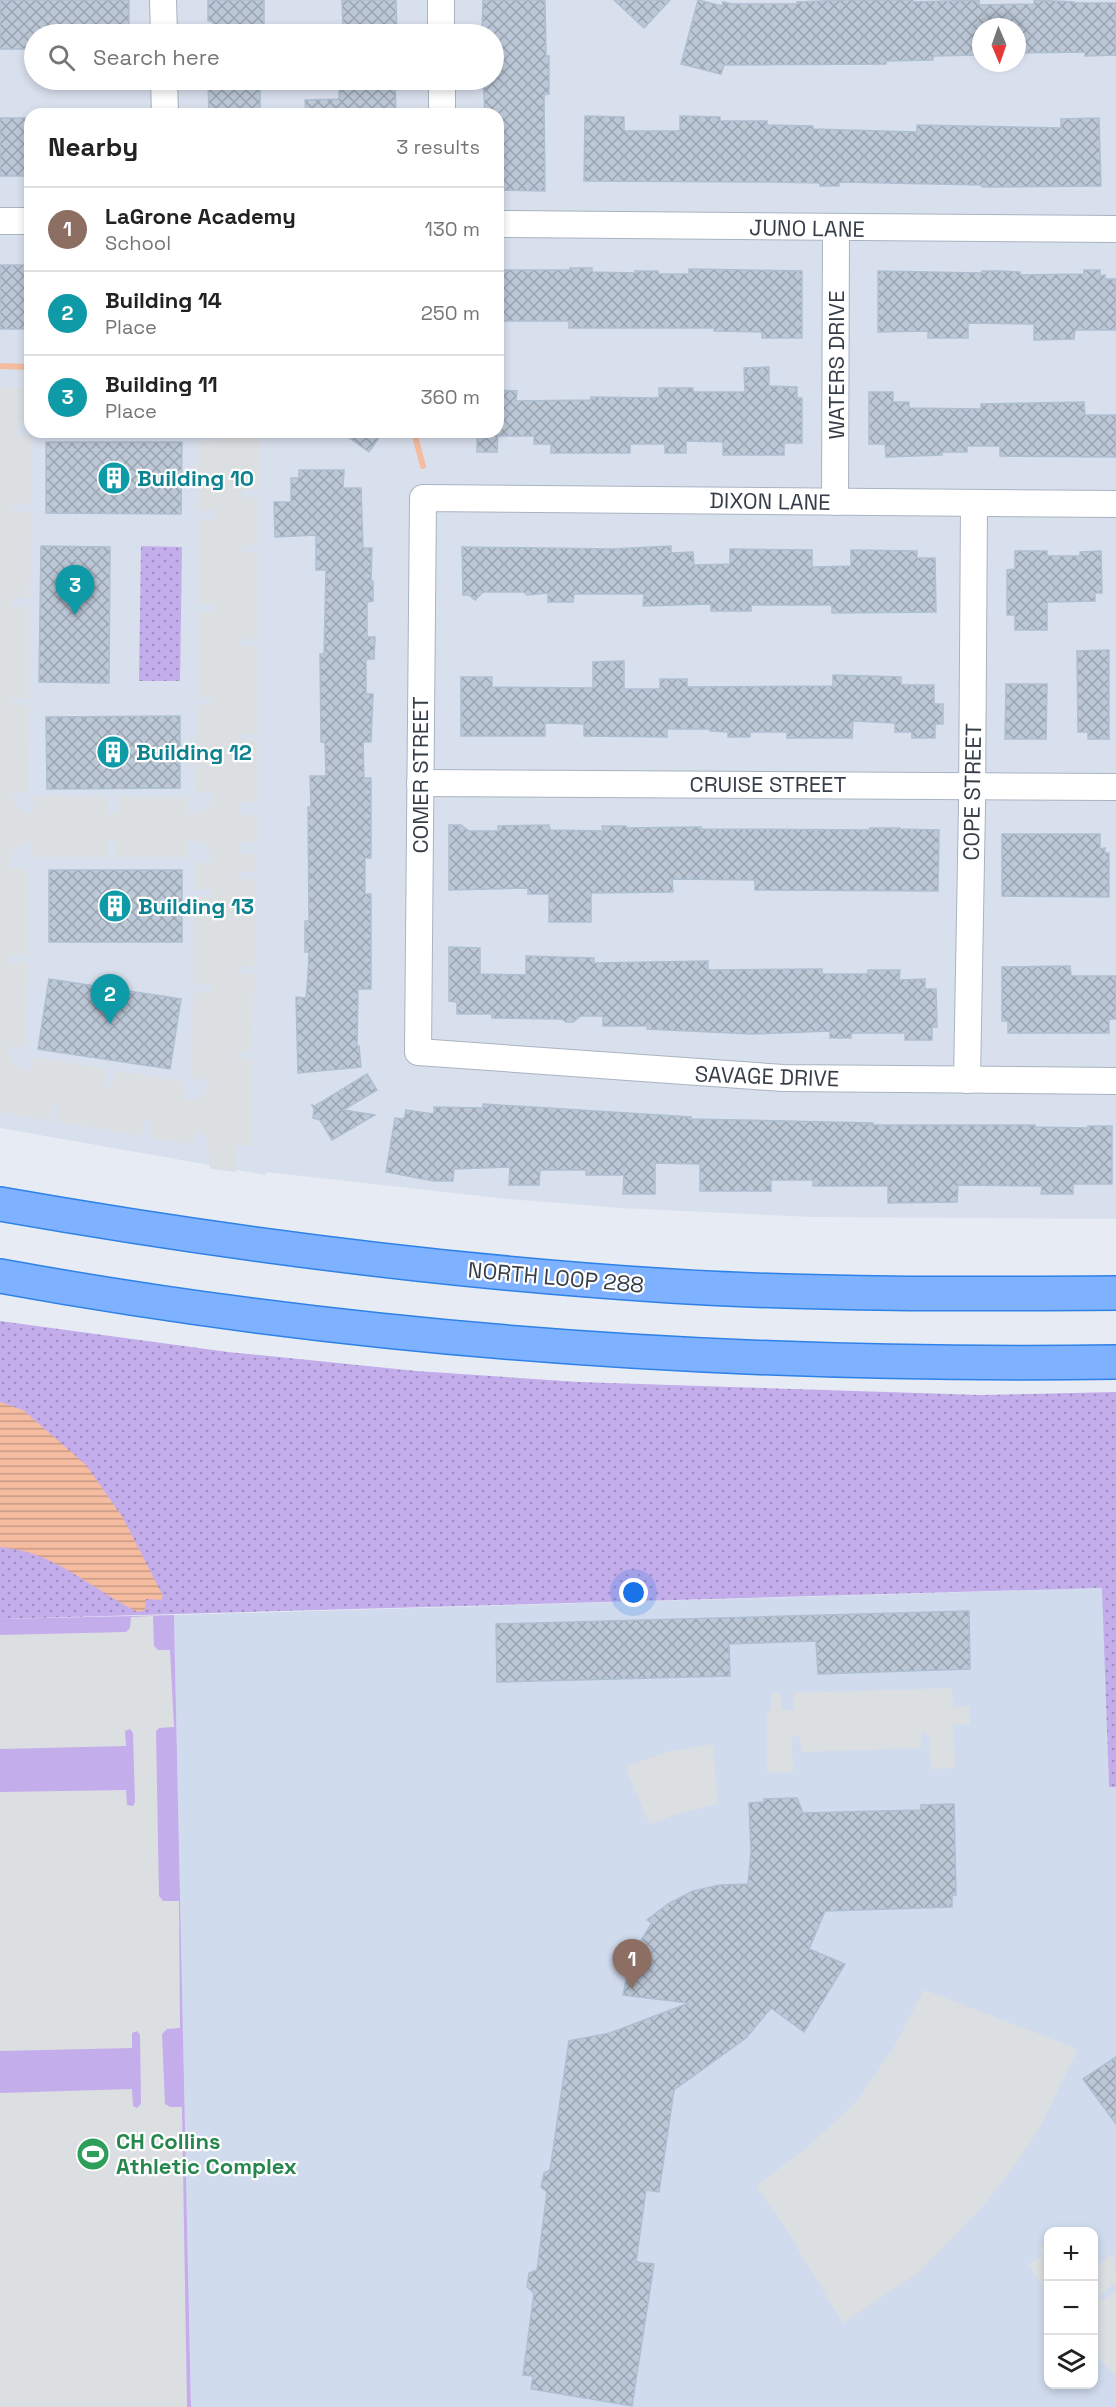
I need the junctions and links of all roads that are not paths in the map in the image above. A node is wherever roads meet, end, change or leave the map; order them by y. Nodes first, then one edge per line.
1 (164, 0) edge
2 (441, 0) edge
3 (164, 24) edge
4 (441, 24) edge
5 (164, 90) edge
6 (442, 90) edge
7 (165, 108) edge
8 (442, 108) edge
9 (0, 221) edge
10 (24, 221) edge
11 (504, 224) edge
12 (836, 229) junction
13 (1116, 229) edge
14 (423, 498) joint
15 (835, 502) junction
16 (974, 503) junction
17 (1116, 504) edge
18 (420, 783) junction
19 (972, 785) junction
20 (1116, 787) edge
21 (418, 1052) joint
22 (967, 1080) junction
23 (1116, 1081) edge
24 (0, 1196) edge
25 (0, 1204) edge
26 (71, 1216) junction
27 (0, 1276) edge
28 (1116, 1293) edge
29 (1116, 1362) edge

1 - 3 street
2 - 4 street
5 - 7 street
6 - 8 street
9 - 10 street
11 - 12 street, JUNO LANE
12 - 13 street, JUNO LANE
12 - 15 street, WATERS DRIVE
14 - 15 street, DIXON LANE
14 - 18 street, COMER STREET
15 - 16 street, DIXON LANE
16 - 17 street, DIXON LANE
16 - 19 street, COPE STREET
18 - 19 street, CRUISE STREET
18 - 21 street, COMER STREET
19 - 20 street, CRUISE STREET
19 - 22 street, COPE STREET
21 - 22 street, SAVAGE DRIVE
22 - 23 street, SAVAGE DRIVE
24 - 26 highway
25 - 26 highway, NORTH LOOP 288
26 - 28 highway, NORTH LOOP 288
27 - 29 highway

